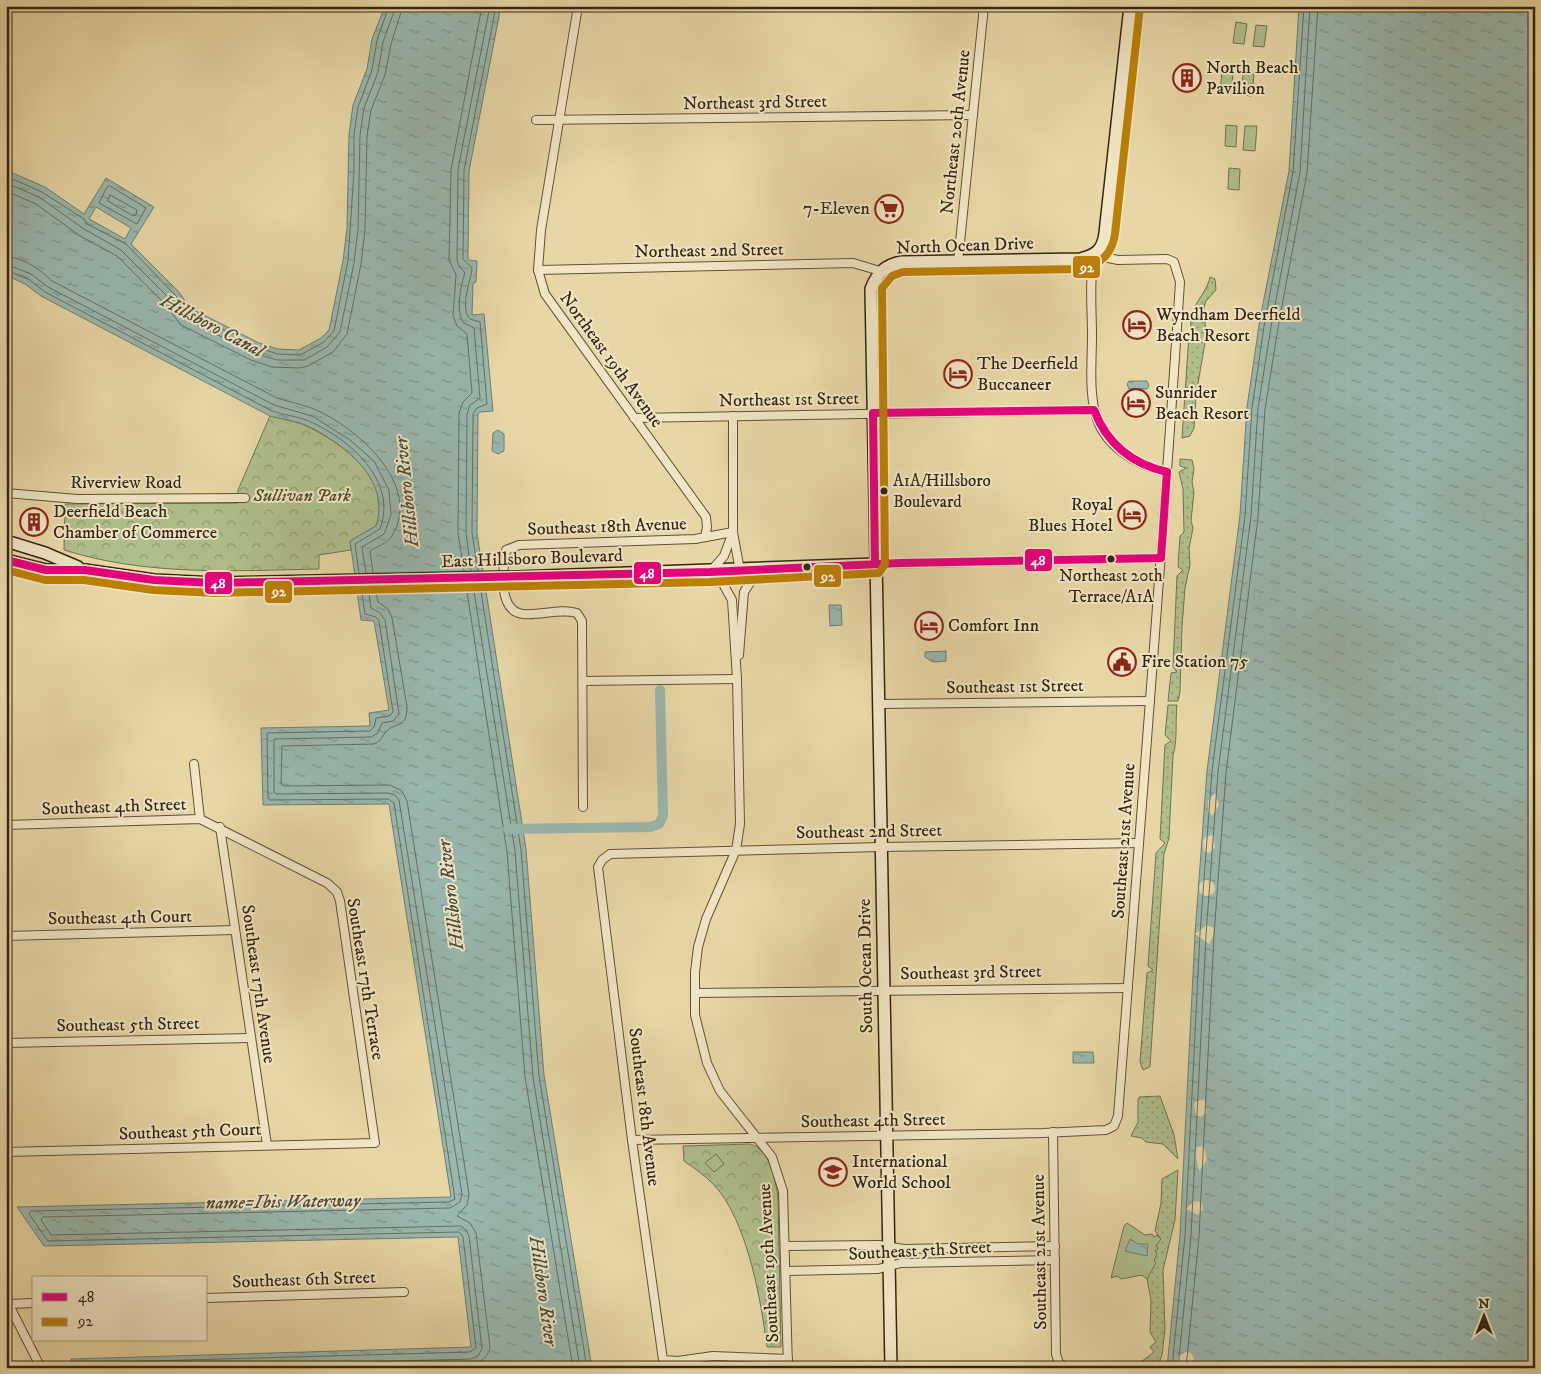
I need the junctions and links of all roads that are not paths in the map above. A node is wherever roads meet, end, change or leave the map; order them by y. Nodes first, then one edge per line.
1 (578, 6) edge
2 (984, 6) edge
3 (1130, 6) edge
4 (973, 115) junction
5 (536, 120) dead end
6 (559, 120) junction
7 (1094, 255) junction
8 (958, 262) junction
9 (538, 270) junction
10 (880, 271) junction
11 (1094, 410) junction
12 (873, 413) junction
13 (733, 416) junction
14 (634, 418) junction
15 (1167, 472) junction
16 (6, 493) edge
17 (245, 498) dead end
18 (733, 532) junction
19 (705, 537) junction
20 (6, 541) edge
21 (1161, 558) junction
22 (6, 560) edge
23 (875, 564) junction
24 (759, 569) junction
25 (84, 570) junction
26 (740, 571) junction
27 (710, 572) junction
28 (737, 679) junction
29 (583, 681) junction
30 (1150, 701) junction
31 (879, 704) junction
32 (194, 764) dead end
33 (582, 807) dead end
34 (200, 819) junction
35 (6, 825) edge
36 (220, 827) junction
37 (1139, 843) junction
38 (881, 847) junction
39 (736, 850) junction
40 (602, 860) joint
41 (235, 930) junction
42 (6, 936) edge
43 (1128, 988) junction
44 (884, 989) junction
45 (695, 993) junction
46 (251, 1038) junction
47 (6, 1043) edge
48 (1114, 1126) joint
49 (1053, 1132) junction
50 (887, 1135) junction
51 (758, 1138) junction
52 (632, 1140) junction
53 (374, 1143) joint
54 (267, 1145) junction
55 (6, 1152) edge
56 (785, 1246) junction
57 (889, 1246) junction
58 (1055, 1246) junction
59 (1055, 1260) junction
60 (889, 1266) junction
61 (786, 1272) junction
62 (404, 1292) dead end
63 (208, 1298) edge
64 (7, 1302) edge
65 (32, 1303) edge
66 (6, 1319) edge
67 (16, 1319) junction
68 (788, 1359) junction
69 (1056, 1365) edge
70 (41, 1368) edge
71 (788, 1368) edge
72 (891, 1368) edge
73 (1066, 1368) edge

1 - 6 street, Northeast 19th Avenue
2 - 4 street, Northeast 20th Avenue
3 - 7 main road
4 - 6 street, Northeast 3rd Street
4 - 8 street, Northeast 20th Avenue
5 - 6 street, Northeast 3rd Street
6 - 9 street, Northeast 19th Avenue
7 - 8 main road, North Ocean Drive
7 - 11 street
7 - 15 street, Southeast 21st Avenue
8 - 10 main road, North Ocean Drive
9 - 10 street, Northeast 2nd Street
9 - 14 street, Northeast 19th Avenue
10 - 12 main road, North Ocean Drive
11 - 12 street, Northeast 1st Street
11 - 15 street
12 - 13 street, Northeast 1st Street
12 - 23 main road, North Ocean Drive
13 - 14 street, Northeast 1st Street
13 - 18 street
14 - 19 street, Northeast 19th Avenue
15 - 21 street, Southeast 21st Avenue
16 - 17 street, Riverview Road
18 - 19 street, Southeast 18th Avenue
18 - 26 street
18 - 27 street
19 - 29 street, Southeast 18th Avenue
20 - 25 main road, East Hillsboro Boulevard
21 - 23 street, East Hillsboro Boulevard
21 - 30 street, Southeast 21st Avenue
22 - 25 main road, East Hillsboro Boulevard
23 - 24 main road, East Hillsboro Boulevard
23 - 31 main road, South Ocean Drive
24 - 26 main road, East Hillsboro Boulevard
24 - 28 street, Southeast 19th Avenue
25 - 27 main road, East Hillsboro Boulevard, bridge
26 - 27 main road, East Hillsboro Boulevard
27 - 28 street, Southeast 19th Avenue
28 - 29 street
28 - 39 street, Southeast 19th Avenue
29 - 33 street, Southeast 18th Avenue
30 - 31 street, Southeast 1st Street
30 - 37 street, Southeast 21st Avenue
31 - 38 main road, South Ocean Drive
32 - 34 street
34 - 35 street, Southeast 4th Street
34 - 36 street, Southeast 4th Street
36 - 41 street, Southeast 17th Avenue
36 - 53 street, Southeast 17th Terrace
37 - 38 street, Southeast 2nd Street
37 - 43 street, Southeast 21st Avenue
38 - 39 street, Southeast 2nd Street
38 - 44 main road, South Ocean Drive
39 - 40 street, Southeast 2nd Street
39 - 45 street, Southeast 19th Avenue
40 - 52 street, Southeast 18th Avenue
41 - 42 street, Southeast 4th Court
41 - 46 street, Southeast 17th Avenue
43 - 44 street, Southeast 3rd Street
43 - 48 street, Southeast 21st Avenue
44 - 45 street, Southeast 3rd Street
44 - 50 main road, South Ocean Drive
45 - 51 street, Southeast 19th Avenue
46 - 47 street, Southeast 5th Street
46 - 54 street, Southeast 17th Avenue
48 - 49 street, Southeast 4th Street
49 - 50 street, Southeast 4th Street
49 - 58 street, Southeast 21st Avenue
50 - 51 street, Southeast 4th Street
50 - 57 main road, South Ocean Drive
51 - 52 street, Southeast 4th Street
51 - 56 street, Southeast 19th Avenue
52 - 68 street, Southeast 18th Avenue
53 - 54 street, Southeast 5th Court
54 - 55 street, Southeast 5th Court
56 - 57 street, Southeast 5th Street
56 - 61 street, Southeast 19th Avenue
57 - 58 street, Southeast 5th Street
57 - 60 main road, South Ocean Drive
58 - 59 street, Southeast 21st Avenue
59 - 60 street, Southeast 5th Street
59 - 69 street, Southeast 21st Avenue
60 - 61 street, Southeast 5th Street
60 - 72 main road, South Ocean Drive
61 - 68 street, Southeast 19th Avenue
62 - 63 street, Southeast 6th Street
64 - 65 street
64 - 67 street
66 - 67 street
67 - 70 street
68 - 71 street, Southeast 19th Avenue
69 - 73 street, Southeast 21st Avenue

